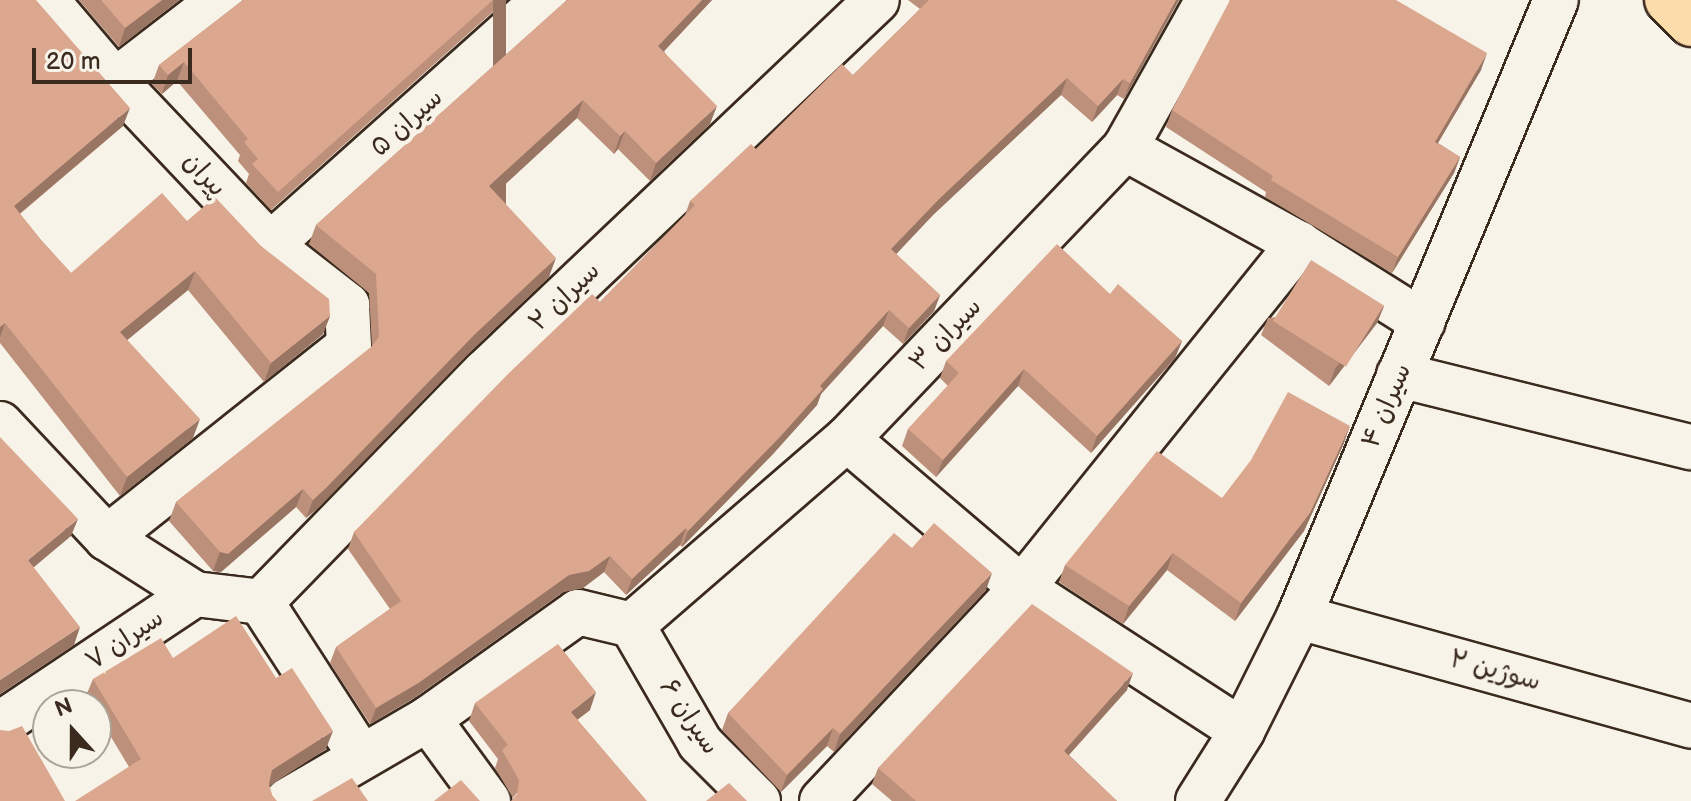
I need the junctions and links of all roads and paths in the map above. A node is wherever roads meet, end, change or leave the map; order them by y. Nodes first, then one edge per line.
1 (46, 0) edge
2 (220, 0) edge
3 (544, 0) edge
4 (877, 0) edge
5 (1208, 0) edge
6 (1556, 0) edge
7 (1667, 0) edge
8 (1691, 24) edge
9 (115, 81) junction
10 (1125, 148) junction
11 (1299, 244) junction
12 (270, 245) junction
13 (1423, 322) junction
14 (1399, 375) junction
15 (847, 439) junction
16 (7, 447) edge
17 (1691, 447) edge
18 (107, 538) junction
19 (1022, 588) junction
20 (195, 594) junction
21 (261, 602) junction
22 (1299, 617) junction
23 (632, 625) junction
24 (428, 719) junction
25 (0, 724) edge
26 (1691, 726) edge
27 (1242, 731) junction
28 (360, 755) junction
29 (287, 801) edge
30 (488, 801) edge
31 (758, 801) edge
32 (822, 801) edge
33 (1198, 801) edge

1 - 9 street, پیران
2 - 9 street
3 - 12 street, سیران ۵
4 - 21 street, سیران ۲
5 - 10 street, سیران ۳
6 - 13 street, سیران ۴
7 - 8 main road
9 - 12 street, پیران
10 - 11 street
10 - 15 street, سیران ۳
11 - 13 street
11 - 19 street
12 - 18 street, پیران
13 - 14 street, سیران ۴
14 - 17 street
14 - 22 street, سیران ۴
15 - 19 street
15 - 23 street, سیران ۳
16 - 18 street
18 - 20 street
19 - 27 street
19 - 32 street
20 - 21 street
20 - 25 street, سیران ۷
21 - 28 street
22 - 26 street, سوژین ۲
22 - 27 street, سیران ۴
23 - 24 street
23 - 31 street, سیران ۶
24 - 28 street
24 - 30 street
27 - 33 street, سیران ۴
28 - 29 street

